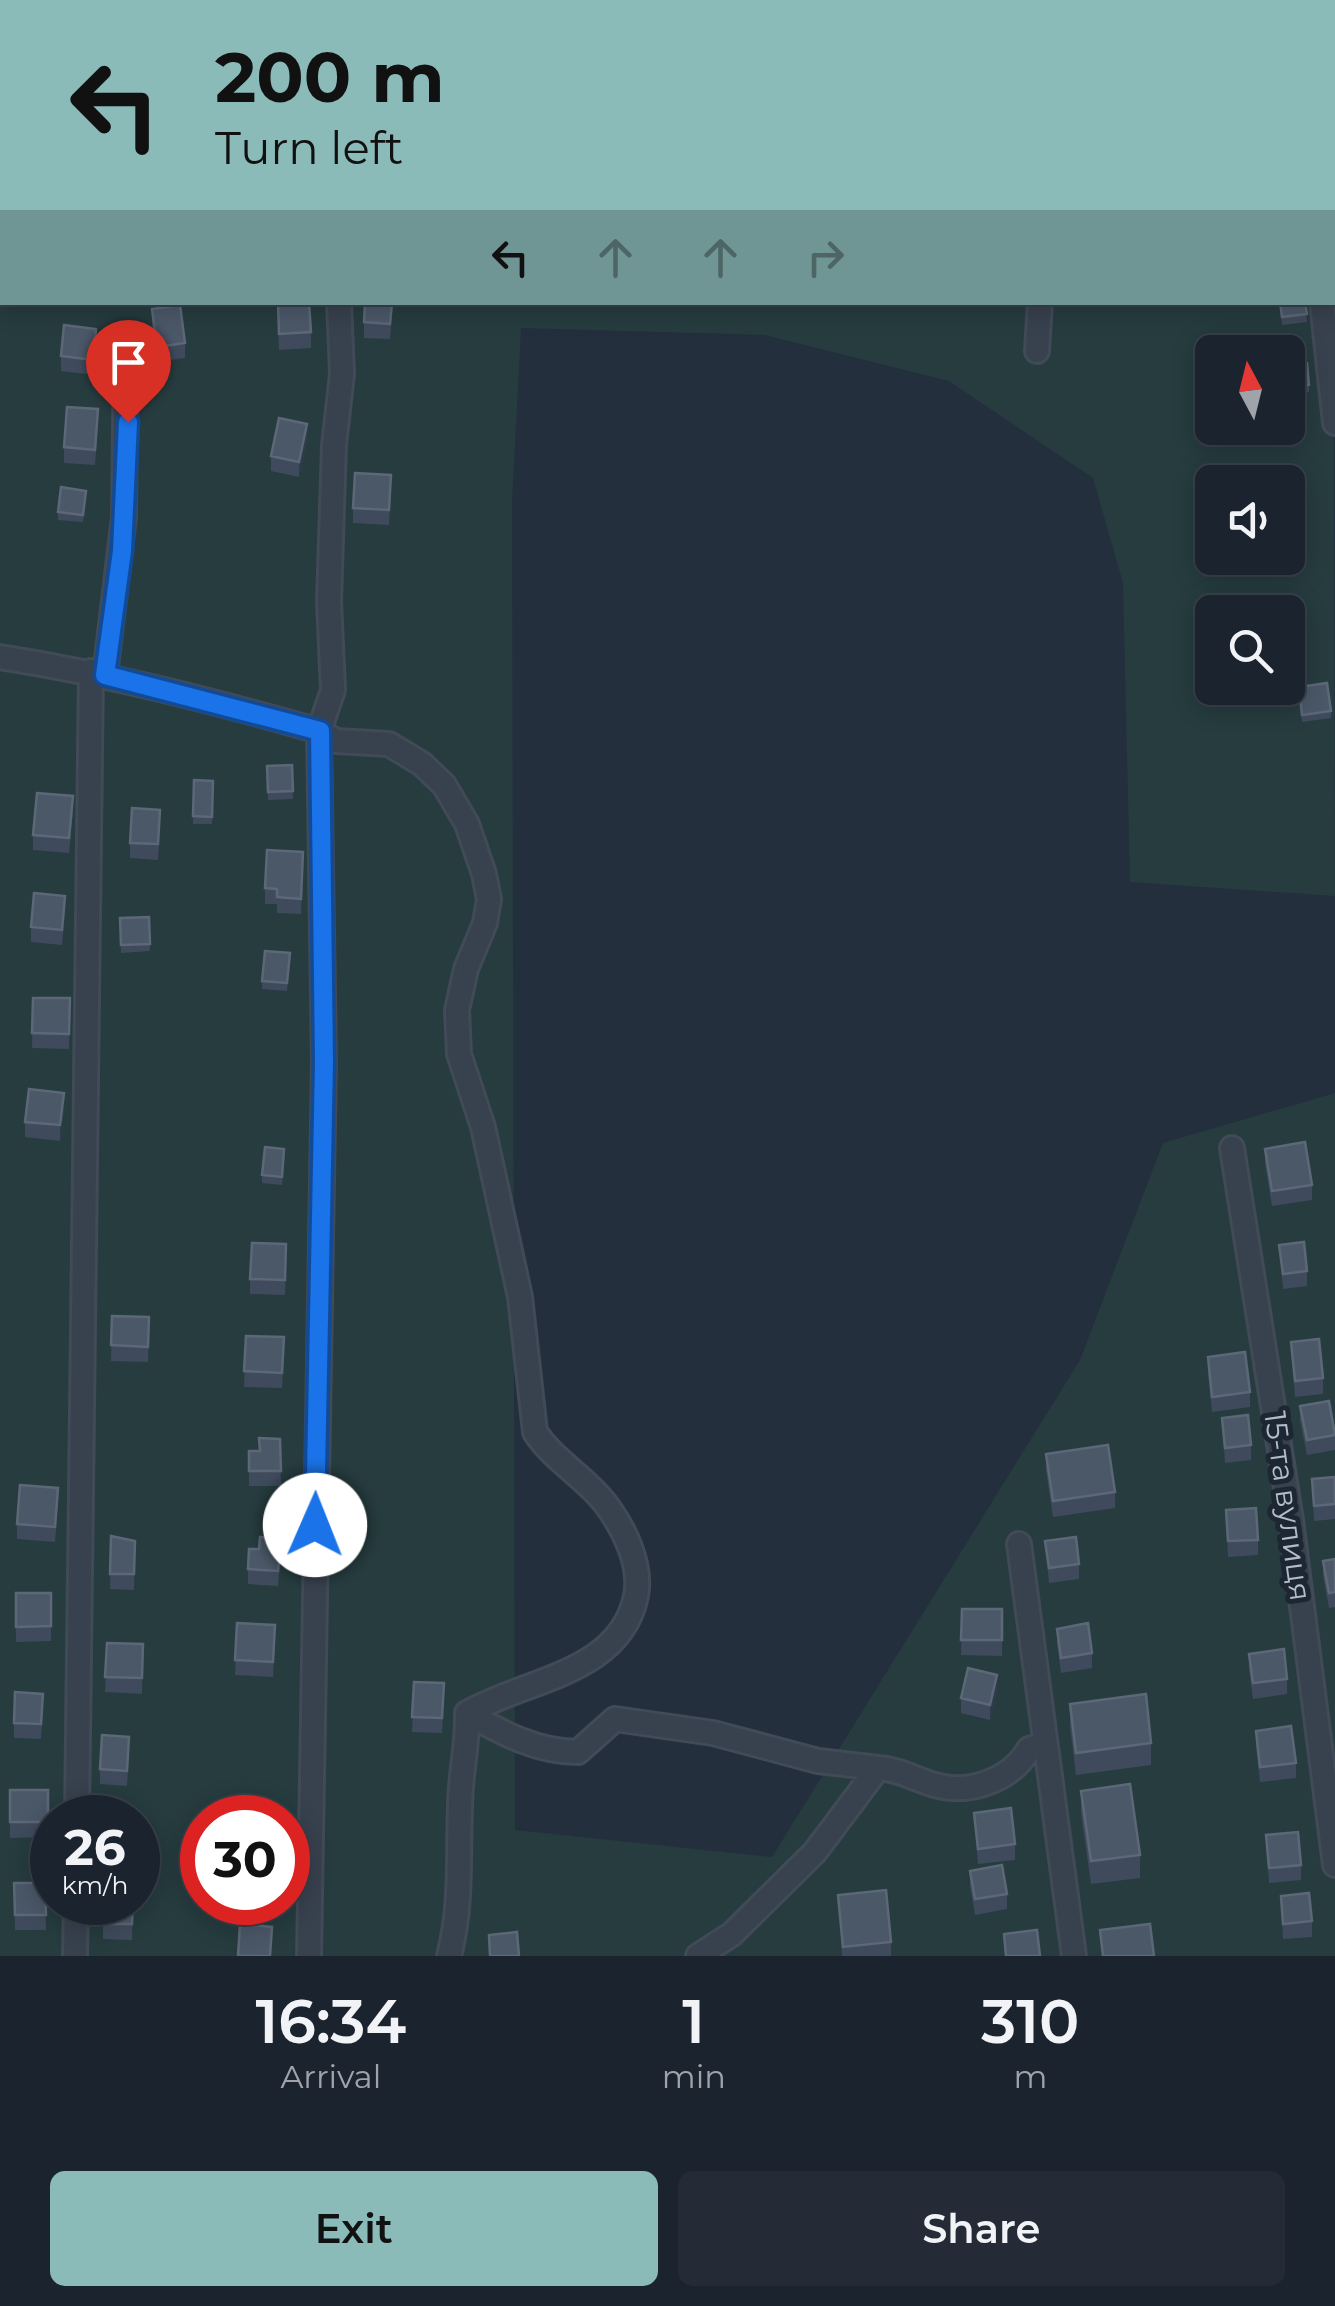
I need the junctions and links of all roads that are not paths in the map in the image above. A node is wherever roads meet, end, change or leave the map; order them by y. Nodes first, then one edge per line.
1 (339, 305) edge
2 (1040, 305) edge
3 (1322, 305) edge
4 (126, 335) dead end
5 (1037, 352) dead end
6 (1335, 423) edge
7 (0, 657) edge
8 (98, 673) junction
9 (320, 731) junction
10 (1232, 1148) dead end
11 (1020, 1544) dead end
12 (467, 1712) junction
13 (1045, 1744) junction
14 (878, 1768) junction
15 (77, 1795) edge
16 (1335, 1865) edge
17 (76, 1925) edge
18 (709, 1953) edge
19 (75, 1956) edge
20 (309, 1956) edge
21 (449, 1956) edge
22 (1074, 1956) edge

1 - 9 street
2 - 5 street
3 - 6 street
4 - 8 street
7 - 8 street
8 - 9 street
8 - 15 street
9 - 12 street
9 - 20 street
10 - 16 street, 15-та вулиця
11 - 13 street
12 - 14 street
12 - 21 street
13 - 14 street
13 - 22 street
14 - 18 street
17 - 19 street

